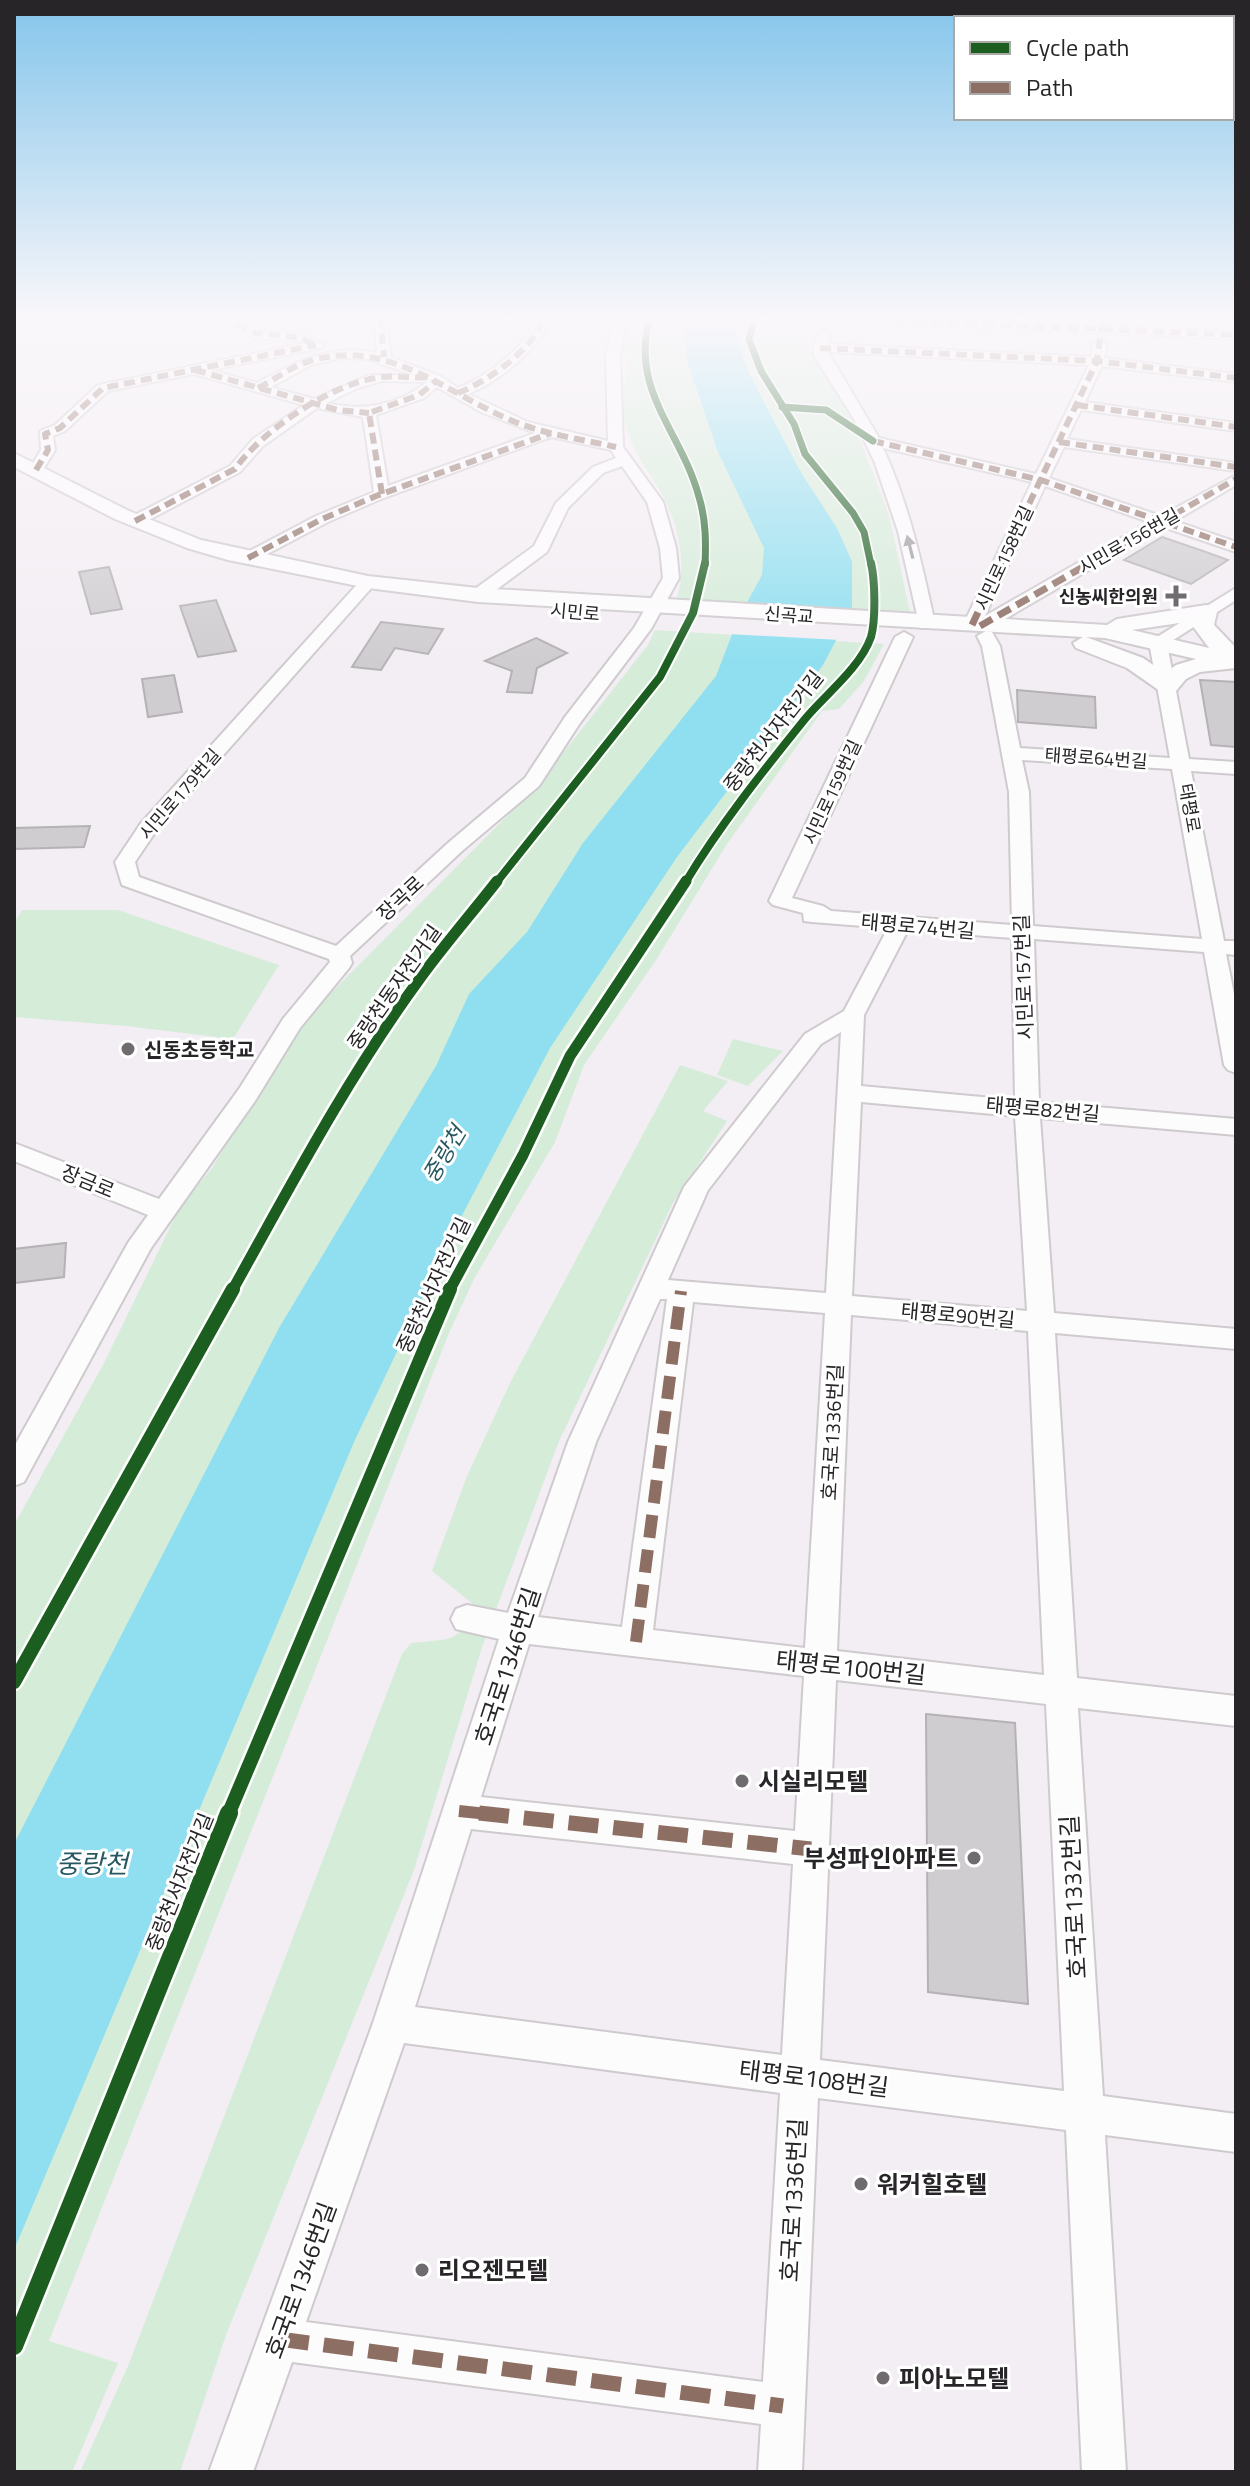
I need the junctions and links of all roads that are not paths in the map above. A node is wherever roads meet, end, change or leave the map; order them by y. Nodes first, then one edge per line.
1 (50, 432) edge
2 (268, 432) edge
3 (372, 432) edge
4 (552, 432) joint
5 (617, 432) edge
6 (868, 432) edge
7 (1064, 432) edge
8 (873, 441) junction
9 (1059, 442) junction
10 (620, 453) junction
11 (14, 459) edge
12 (1236, 467) edge
13 (25, 472) edge
14 (1236, 479) edge
15 (1041, 480) junction
16 (382, 494) junction
17 (135, 521) junction
18 (1163, 521) junction
19 (1236, 547) edge
20 (248, 558) junction
21 (363, 588) junction
22 (1236, 593) edge
23 (478, 595) junction
24 (1206, 612) junction
25 (659, 614) junction
26 (914, 628) junction
27 (979, 629) junction
28 (1074, 635) junction
29 (1158, 642) junction
30 (1236, 661) edge
31 (1168, 686) junction
32 (1010, 753) junction
33 (1182, 764) junction
34 (1236, 768) edge
35 (820, 917) joint
36 (900, 925) junction
37 (1022, 934) junction
38 (1225, 948) edge
39 (339, 955) junction
40 (853, 1015) junction
41 (1236, 1065) edge
42 (850, 1093) junction
43 (1027, 1107) junction
44 (1236, 1127) edge
45 (14, 1151) edge
46 (163, 1211) junction
47 (666, 1290) junction
48 (839, 1304) junction
49 (1041, 1322) junction
50 (1236, 1339) edge
51 (14, 1474) edge
52 (467, 1619) dead end
53 (518, 1629) junction
54 (636, 1642) junction
55 (821, 1663) junction
56 (1062, 1691) junction
57 (1236, 1711) edge
58 (459, 1811) junction
59 (811, 1849) junction
60 (392, 2023) junction
61 (800, 2076) junction
62 (1085, 2113) junction
63 (1236, 2133) edge
64 (279, 2339) junction
65 (783, 2406) junction
66 (231, 2472) edge
67 (780, 2472) edge
68 (1104, 2472) edge

1 - 13 street
2 - 17 street
3 - 16 street
4 - 10 street
4 - 16 street
5 - 10 street
6 - 8 street
7 - 9 street, 시민로158번길
8 - 15 street
26 -> 8 street
9 - 12 street
9 - 15 street, 시민로158번길
10 - 23 street
10 - 25 street, 장곡로
11 - 13 street, 시민로
13 - 17 street, 시민로
13 - 21 street, 시민로
14 - 18 street, 시민로156번길
15 - 18 street
15 - 27 street, 시민로158번길
16 - 20 street
17 - 20 street, 시민로
18 - 19 street
18 - 27 street, 시민로156번길
20 - 21 street, 시민로
21 - 23 street, 시민로
21 - 25 street, 시민로
21 - 39 street, 시민로179번길
22 - 24 street
23 - 25 street, 시민로
24 - 28 street
24 - 29 street
24 - 30 street
25 - 26 street, 시민로
25 - 39 street, 장곡로
26 - 27 street, 시민로
26 - 35 street, 시민로159번길
27 - 28 street, 시민로
27 - 32 street, 시민로157번길
28 - 29 street, 시민로
28 - 31 street
29 - 30 street, 시민로
29 - 31 street, 태평로
30 - 31 street
31 - 33 street, 태평로
32 - 33 street, 태평로64번길
32 - 37 street, 시민로157번길
33 - 34 street, 태평로64번길
33 - 38 street, 태평로
35 - 36 street, 태평로74번길
36 - 37 street, 태평로74번길
36 - 40 street
37 - 38 street, 태평로74번길
37 - 43 street, 시민로157번길
38 - 41 street, 태평로
39 - 46 street, 장곡로
40 - 42 street, 호국로1336번길
40 - 47 street, 호국로1346번길
42 - 43 street, 태평로82번길
42 - 48 street, 호국로1336번길
43 - 44 street, 태평로82번길
43 - 49 street, 시민로157번길
45 - 46 street, 장금로
46 - 51 street, 장곡로
47 - 48 street, 태평로90번길
47 - 53 street, 호국로1346번길
47 - 54 street
48 - 49 street, 태평로90번길
48 - 55 street, 호국로1336번길
49 - 50 street, 태평로90번길
49 - 56 street, 호국로1332번길
52 - 53 street, 태평로100번길
53 - 54 street, 태평로100번길
53 - 58 street, 호국로1346번길
54 - 55 street, 태평로100번길
55 - 56 street, 태평로100번길
55 - 59 street, 호국로1336번길
56 - 57 street, 태평로100번길
56 - 62 street, 호국로1332번길
58 - 59 street
58 - 60 street, 호국로1346번길
59 - 61 street, 호국로1336번길
60 - 61 street, 태평로108번길
60 - 64 street, 호국로1346번길
61 - 62 street, 태평로108번길
61 - 65 street, 호국로1336번길
62 - 63 street, 태평로108번길
62 - 68 street, 호국로1332번길
64 - 65 street
64 - 66 street, 호국로1346번길
65 - 67 street, 호국로1336번길

